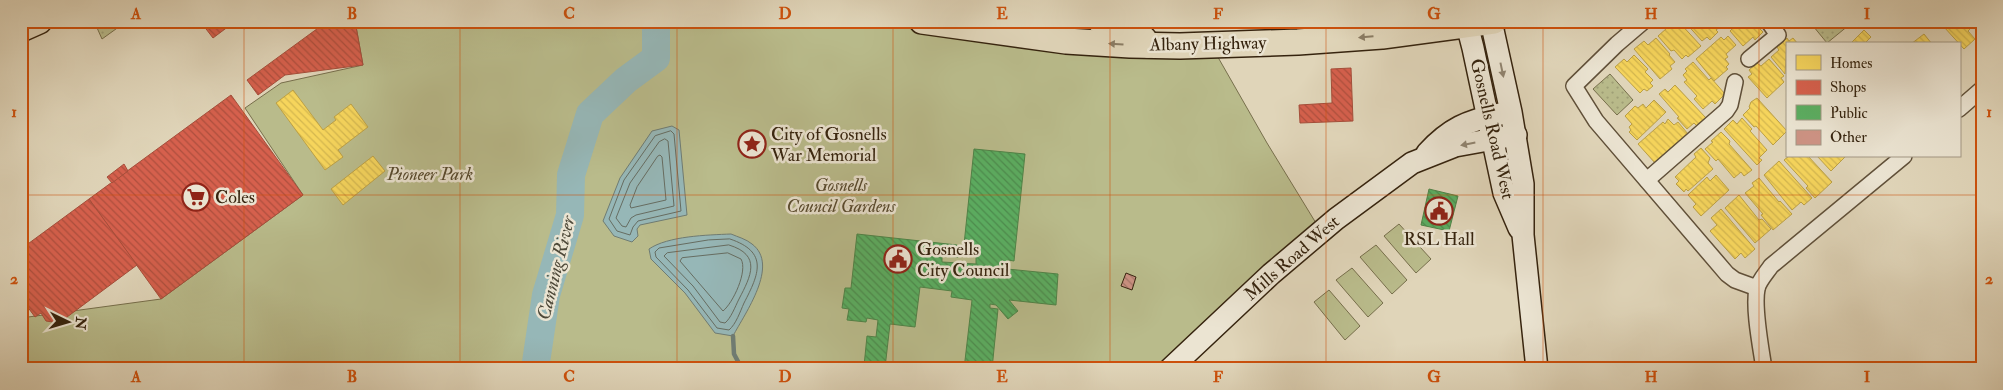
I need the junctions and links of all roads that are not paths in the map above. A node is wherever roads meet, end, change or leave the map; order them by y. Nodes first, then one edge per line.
1 (40, 21) edge
2 (922, 21) edge
3 (1100, 21) edge
4 (1644, 21) edge
5 (1768, 21) edge
6 (1492, 22) edge
7 (1466, 23) edge
8 (21, 29) edge
9 (1148, 45) junction
10 (1749, 59) dead end
11 (1735, 82) dead end
12 (1982, 89) edge
13 (1960, 108) edge
14 (1512, 112) junction
15 (1488, 117) junction
16 (1516, 134) junction
17 (1492, 139) junction
18 (1422, 158) junction
19 (1902, 158) edge
20 (1647, 180) junction
21 (1523, 235) junction
22 (1757, 288) junction
23 (1170, 369) edge
24 (1537, 369) edge
25 (1764, 369) edge

1 - 8 highway
9 -> 2 highway, Albany Highway
3 - 9 highway
4 - 20 street
5 - 10 street
6 - 7 highway, Albany Highway
6 -> 14 main road, Gosnells Road West
7 -> 9 highway, Albany Highway
7 - 15 main road, Gosnells Road West
11 - 20 street
12 - 13 street
14 - 15 main road, Mills Road West
14 - 16 main road, Gosnells Road West
15 - 17 main road, Gosnells Road West
15 - 18 main road, Mills Road West
16 - 17 main road, Mills Road West
16 - 21 main road, Gosnells Road West
17 -> 18 main road, Mills Road West
17 - 21 main road, Gosnells Road West
18 - 23 main road, Mills Road West
19 - 22 street
20 - 22 street
21 - 24 main road, Gosnells Road West
22 - 25 street

